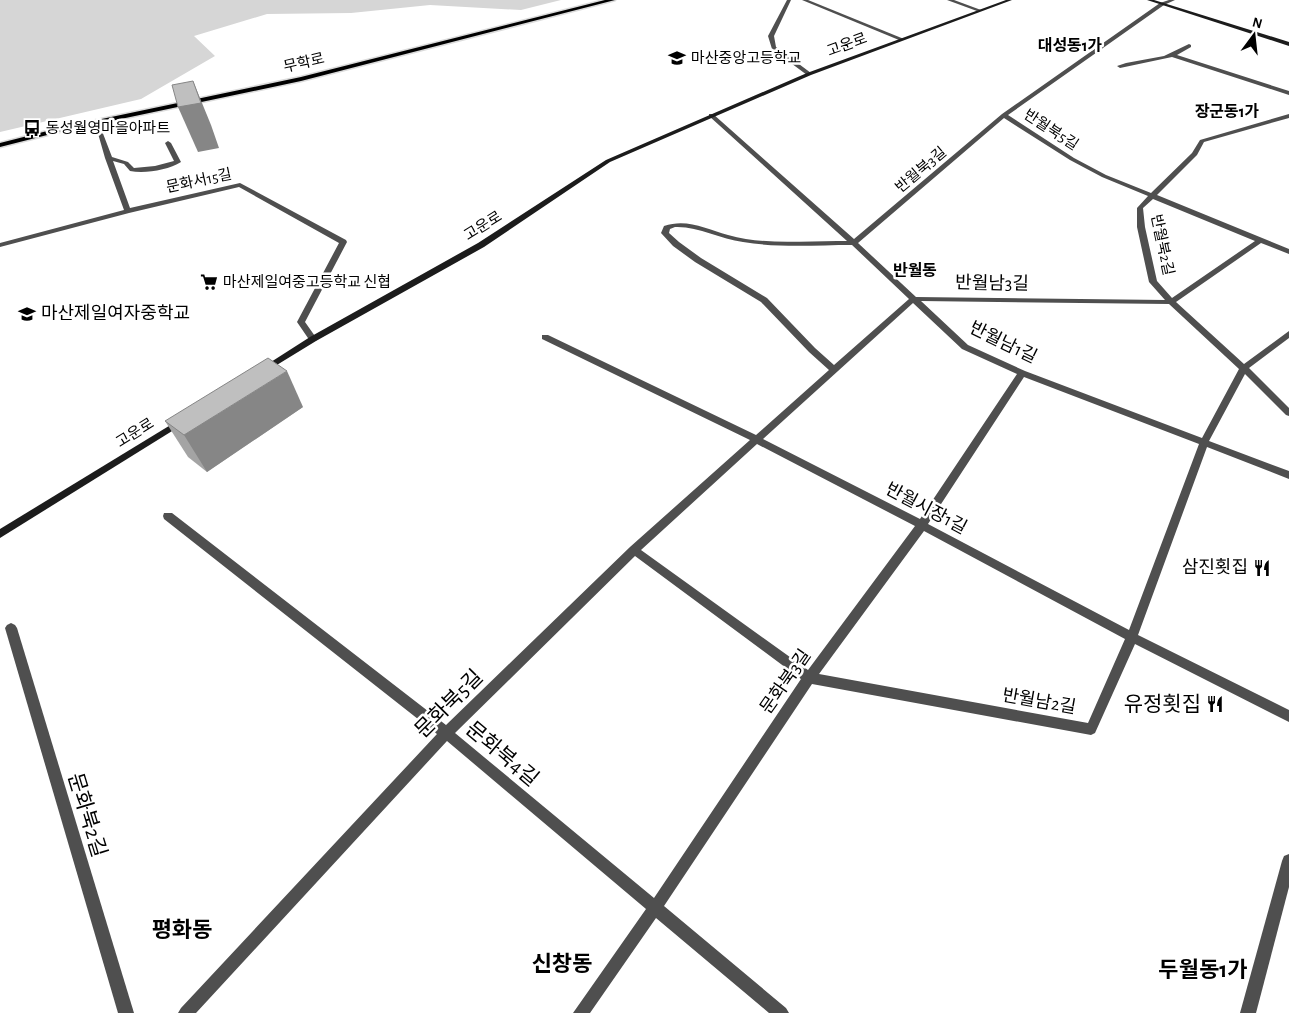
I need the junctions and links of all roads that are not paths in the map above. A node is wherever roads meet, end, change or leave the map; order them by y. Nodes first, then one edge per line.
1 (599, 0) edge
2 (612, 0) edge
3 (789, 0) edge
4 (804, 0) edge
5 (949, 0) edge
6 (1010, 0) edge
7 (1149, 0) edge
8 (1174, 0) edge
9 (1162, 4) junction
10 (979, 10) junction
11 (901, 39) junction
12 (1289, 44) edge
13 (1189, 46) dead end
14 (1172, 55) junction
15 (1120, 66) dead end
16 (809, 74) junction
17 (1289, 93) edge
18 (711, 115) junction
19 (1004, 115) junction
20 (1289, 116) edge
21 (98, 131) dead end
22 (0, 140) edge
23 (168, 144) dead end
24 (0, 145) edge
25 (108, 158) junction
26 (1152, 195) junction
27 (128, 211) junction
28 (1261, 240) junction
29 (854, 243) junction
30 (0, 245) edge
31 (1289, 252) edge
32 (913, 299) junction
33 (1171, 302) junction
34 (1289, 334) edge
35 (545, 337) dead end
36 (313, 339) junction
37 (1244, 368) junction
38 (835, 370) junction
39 (1022, 373) junction
40 (254, 376) edge
41 (1289, 413) edge
42 (186, 418) edge
43 (757, 440) junction
44 (1204, 442) junction
45 (1289, 475) edge
46 (168, 516) dead end
47 (922, 525) junction
48 (0, 534) edge
49 (634, 550) junction
50 (10, 628) dead end
51 (1132, 637) junction
52 (809, 678) junction
53 (1289, 716) edge
54 (446, 733) junction
55 (1289, 860) edge
56 (654, 908) junction
57 (126, 1013) edge
58 (186, 1013) edge
59 (581, 1013) edge
60 (781, 1013) edge
61 (1248, 1013) edge

1 - 22 main road, 무학로
2 - 24 main road, 무학로
3 - 16 street
4 - 11 street
5 - 10 street
6 - 10 main road, 고운로
7 - 9 main road
8 - 9 street, 반월북5길
9 - 12 main road
9 - 19 street, 반월북5길
10 - 11 main road, 고운로
11 - 16 main road, 고운로
13 - 14 street
14 - 15 street
14 - 17 street
16 - 18 main road, 고운로
18 - 29 street, 반월남1길
18 - 36 main road, 고운로
19 - 26 street, 반월북5길
19 - 29 street, 반월북3길
20 - 26 street, 반월북2길
21 - 25 street
23 - 25 street
25 - 27 street
26 - 28 street, 반월북5길
26 - 33 street, 반월북2길
27 - 30 street, 문화서15길
27 - 36 street, 문화서15길
28 - 31 street, 반월북5길
28 - 33 street
29 - 32 street, 반월남1길
29 - 38 street
32 - 33 street, 반월남3길
32 - 38 street
32 - 39 street, 반월남1길
33 - 37 street, 반월북2길
34 - 37 street
35 - 43 street, 반월시장1길
36 - 40 main road, 고운로
37 - 41 street, 반월북2길
37 - 44 street, 반월남2길
38 - 43 street
39 - 44 street, 반월남1길
39 - 47 street, 문화북3길
42 - 48 main road, 고운로
43 - 47 street, 반월시장1길
43 - 49 street, 문화북5길
44 - 45 street, 반월남1길
44 - 51 street, 반월남2길
46 - 54 street, 문화북4길
47 - 51 street, 반월시장1길
47 - 52 street, 문화북3길
49 - 52 street, 반월남2길
49 - 54 street, 문화북5길
50 - 57 street, 문화북2길
51 - 52 street, 반월남2길
51 - 53 street, 반월시장1길
52 - 56 street, 문화북3길
54 - 56 street, 문화북4길
54 - 58 street, 문화북5길
55 - 61 street
56 - 59 street, 문화북3길
56 - 60 street, 문화북4길

